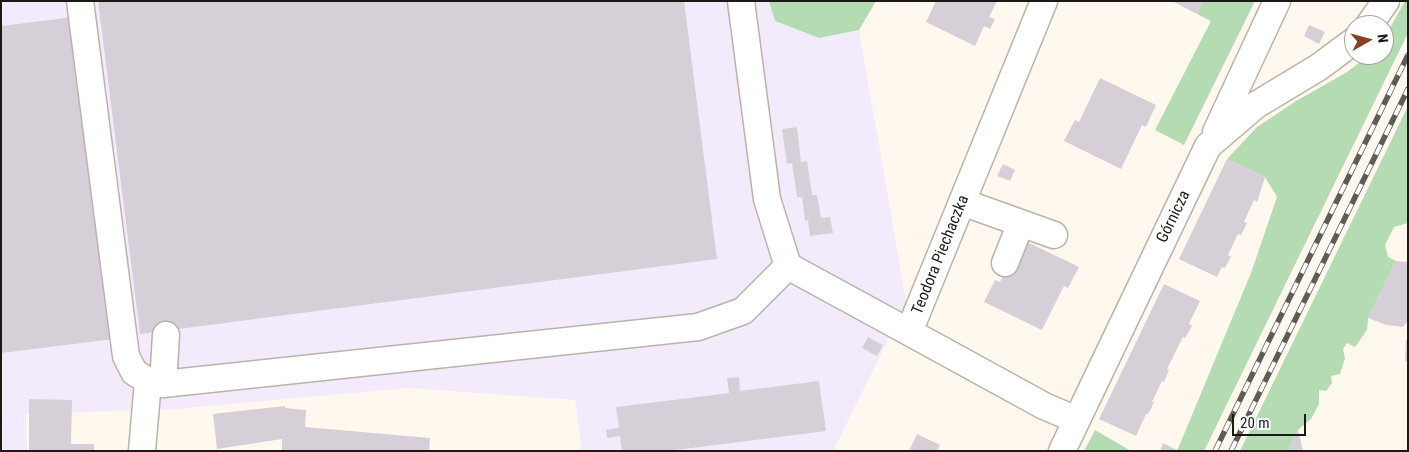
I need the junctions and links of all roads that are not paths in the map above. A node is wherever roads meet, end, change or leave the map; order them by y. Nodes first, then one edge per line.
1 (80, 1) edge
2 (741, 1) edge
3 (1044, 1) edge
4 (1277, 1) edge
5 (1386, 1) edge
6 (1376, 15) edge
7 (1344, 48) edge
8 (1250, 61) junction
9 (1274, 94) junction
10 (1208, 146) junction
11 (962, 202) junction
12 (1021, 223) junction
13 (1054, 235) dead end
14 (1005, 262) dead end
15 (788, 266) junction
16 (909, 332) junction
17 (166, 335) dead end
18 (155, 382) junction
19 (1077, 420) junction
20 (142, 451) edge
21 (1062, 451) edge

1 - 18 street
2 - 15 street
3 - 11 street, Teodora Piechaczka
4 - 8 street
5 - 6 street
7 - 9 street, Górnicza
8 - 9 street
8 - 10 street
9 - 10 street, Górnicza
10 - 19 street, Górnicza
11 - 12 street
11 - 16 street, Teodora Piechaczka
12 - 13 street
12 - 14 street
15 - 16 street
15 - 18 street
16 - 19 street, Teodora Piechaczka
17 - 18 street
18 - 20 street
19 - 21 street, Górnicza

